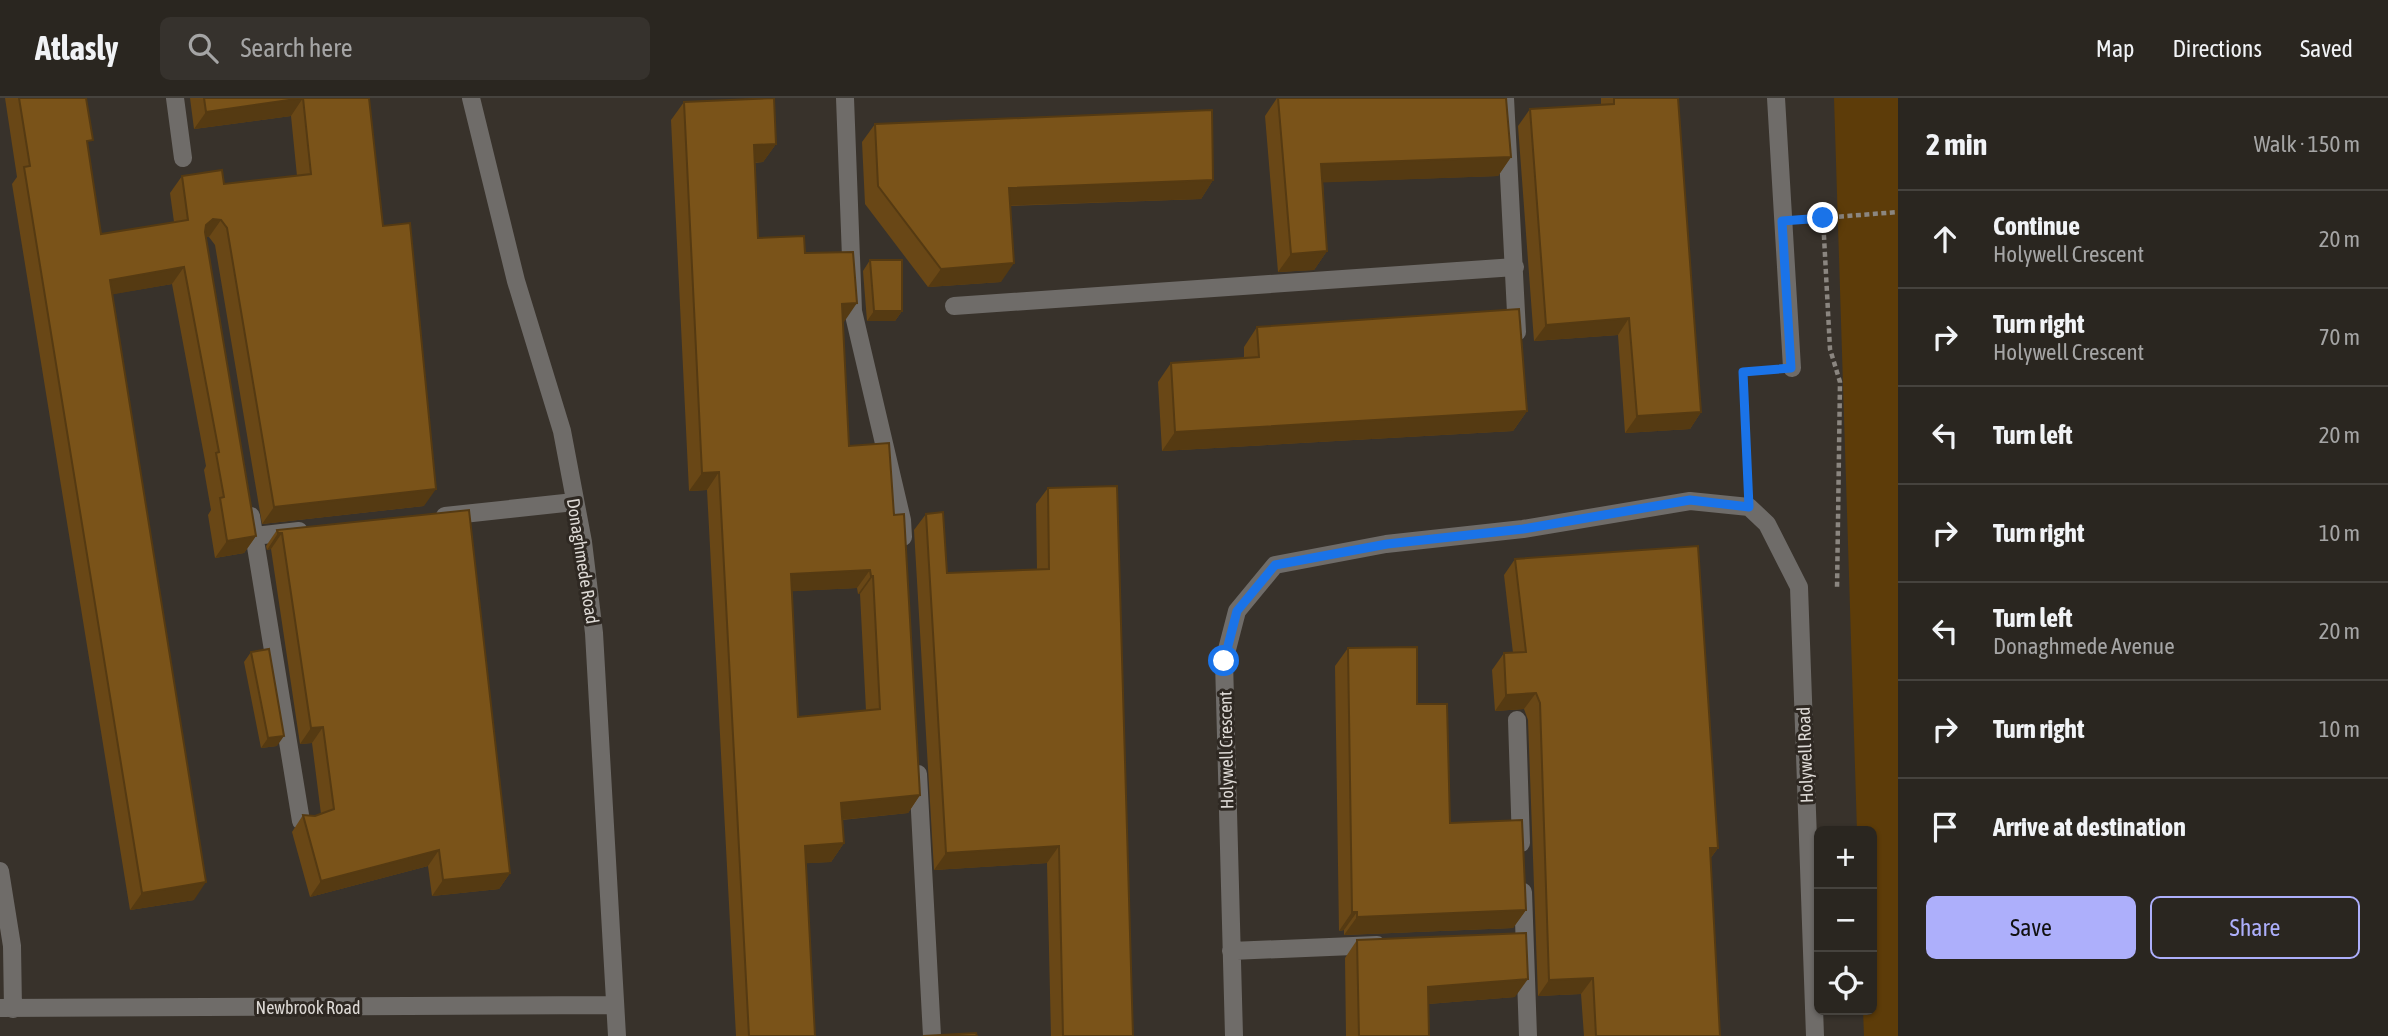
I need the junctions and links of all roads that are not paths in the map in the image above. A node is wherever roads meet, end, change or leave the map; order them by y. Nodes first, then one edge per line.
1 (175, 98) edge
2 (471, 98) edge
3 (845, 98) edge
4 (1505, 98) edge
5 (1776, 98) edge
6 (183, 158) dead end
7 (1515, 267) junction
8 (954, 306) dead end
9 (1518, 344) edge
10 (1791, 368) road end
11 (247, 495) edge
12 (574, 502) junction
13 (427, 517) edge
14 (1768, 524) joint
15 (321, 529) edge
16 (254, 536) junction
17 (904, 548) edge
18 (1517, 720) dead end
19 (917, 757) edge
20 (301, 821) dead end
21 (0, 871) edge
22 (1398, 944) edge
23 (1231, 951) junction
24 (615, 1005) junction
25 (7, 1009) edge
26 (617, 1036) edge
27 (932, 1036) edge
28 (1234, 1036) edge
29 (1528, 1036) edge
30 (1815, 1036) edge

1 - 6 street
2 - 12 street, Donaghmede Road
3 - 17 street
4 - 7 street
5 - 10 street
7 - 8 street
7 - 9 street
11 - 16 street
12 - 13 street
12 - 24 street, Donaghmede Road
14 - 23 street, Holywell Crescent
14 - 30 street, Holywell Road
15 - 16 street
16 - 20 street
18 - 29 street
19 - 27 street
21 - 25 street
22 - 23 street
23 - 28 street, Holywell Crescent
24 - 25 street, Newbrook Road
24 - 26 street, Donaghmede Road

